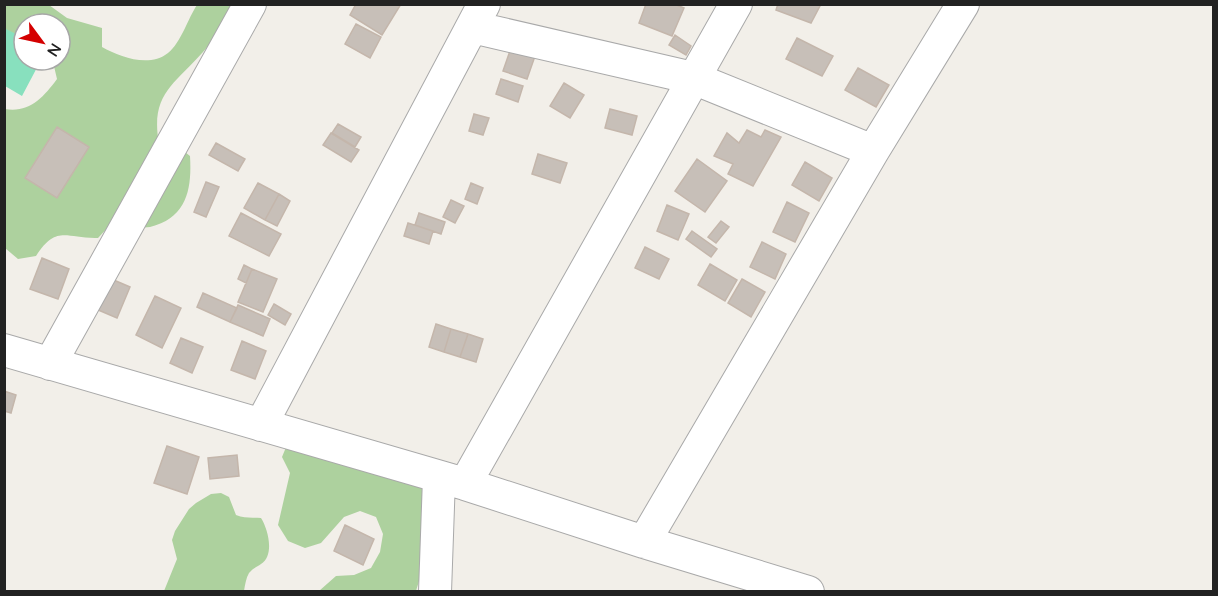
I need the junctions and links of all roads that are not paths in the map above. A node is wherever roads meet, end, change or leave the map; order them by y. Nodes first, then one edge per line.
1 (250, 4) edge
2 (736, 4) edge
3 (963, 4) edge
4 (478, 16) edge
5 (693, 78) junction
6 (873, 152) junction
7 (4, 350) edge
8 (50, 364) junction
9 (261, 425) junction
10 (452, 481) junction
11 (644, 542) junction
12 (435, 591) edge
13 (808, 591) edge

1 - 8 street
2 - 5 street
3 - 6 street
4 - 5 street
4 - 9 street
5 - 6 street
5 - 10 street
6 - 11 street
7 - 8 street
8 - 9 street
9 - 10 street
10 - 11 street
10 - 12 street
11 - 13 street

